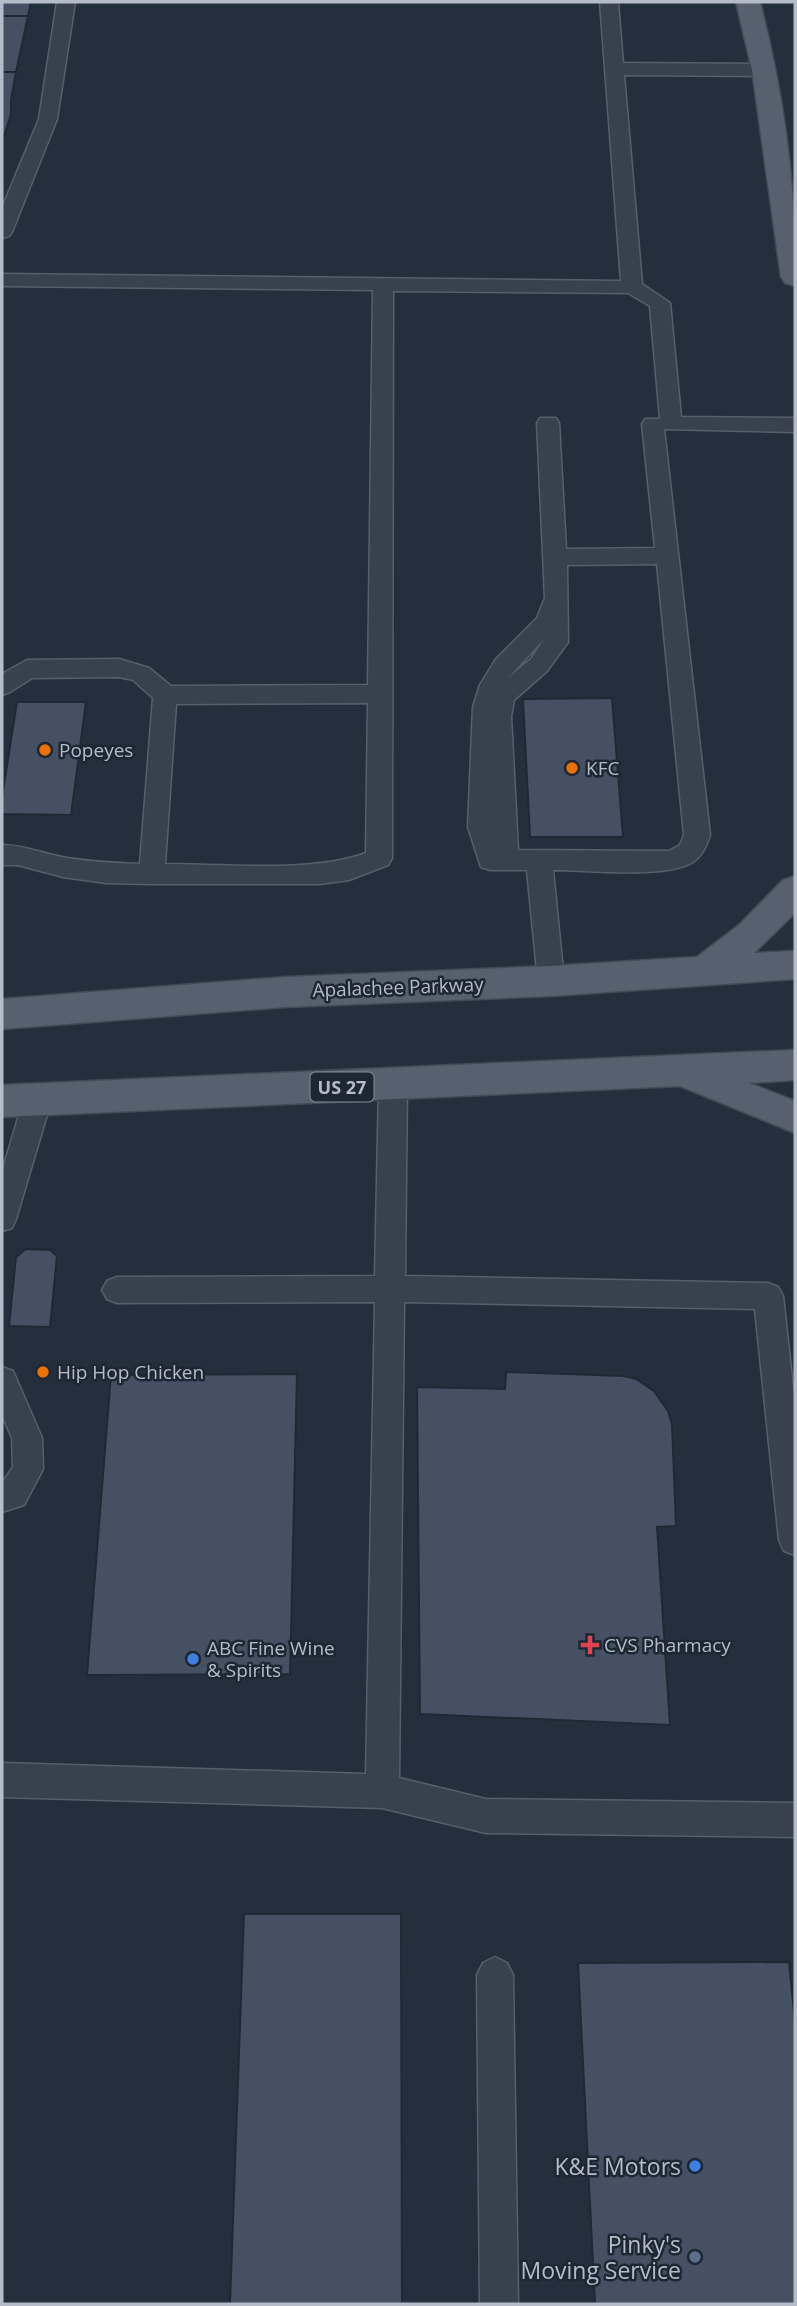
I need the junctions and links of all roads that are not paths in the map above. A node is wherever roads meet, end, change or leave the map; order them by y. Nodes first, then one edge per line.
1 (66, 2) edge
2 (609, 2) edge
3 (748, 2) edge
4 (614, 69) junction
5 (765, 70) junction
6 (795, 91) edge
7 (2, 232) edge
8 (795, 277) edge
9 (2, 280) edge
10 (383, 284) junction
11 (632, 287) junction
12 (548, 423) dead end
13 (653, 424) dead end
14 (795, 425) edge
15 (667, 556) junction
16 (555, 557) junction
17 (2, 686) edge
18 (380, 694) junction
19 (164, 695) junction
20 (2, 855) edge
21 (539, 860) junction
22 (152, 874) junction
23 (795, 890) edge
24 (795, 965) edge
25 (705, 971) junction
26 (551, 981) junction
27 (2, 1014) edge
28 (795, 1065) edge
29 (682, 1072) junction
30 (393, 1085) junction
31 (38, 1098) junction
32 (2, 1101) edge
33 (795, 1117) edge
34 (2, 1219) edge
35 (390, 1289) junction
36 (117, 1290) dead end
37 (2, 1381) edge
38 (2, 1497) edge
39 (795, 1540) edge
40 (2, 1780) edge
41 (382, 1791) junction
42 (795, 1820) edge
43 (495, 1975) dead end
44 (499, 2304) edge

1 - 7 lane
2 - 4 lane
3 - 5 main road
4 - 5 lane
4 - 11 lane
5 - 6 main road
5 - 8 main road
9 - 10 lane
10 - 11 lane
10 - 18 lane
11 - 14 lane
12 - 16 lane
13 - 15 lane
15 - 16 lane
15 - 21 lane
16 - 21 lane
17 - 19 lane
18 - 19 lane
18 - 22 lane
19 - 22 lane
20 - 22 lane
21 - 26 lane
23 - 25 main road
24 - 25 main road, Apalachee Parkway
25 - 26 main road, Apalachee Parkway
26 - 27 main road, Apalachee Parkway
28 - 29 main road, US 27
29 - 30 main road, US 27
29 - 33 main road
30 - 31 main road, US 27
30 - 35 lane
31 - 32 main road, US 27
31 - 34 lane
35 - 36 lane
35 - 39 lane
35 - 41 lane
37 - 38 lane
40 - 41 lane
41 - 42 lane
43 - 44 lane

